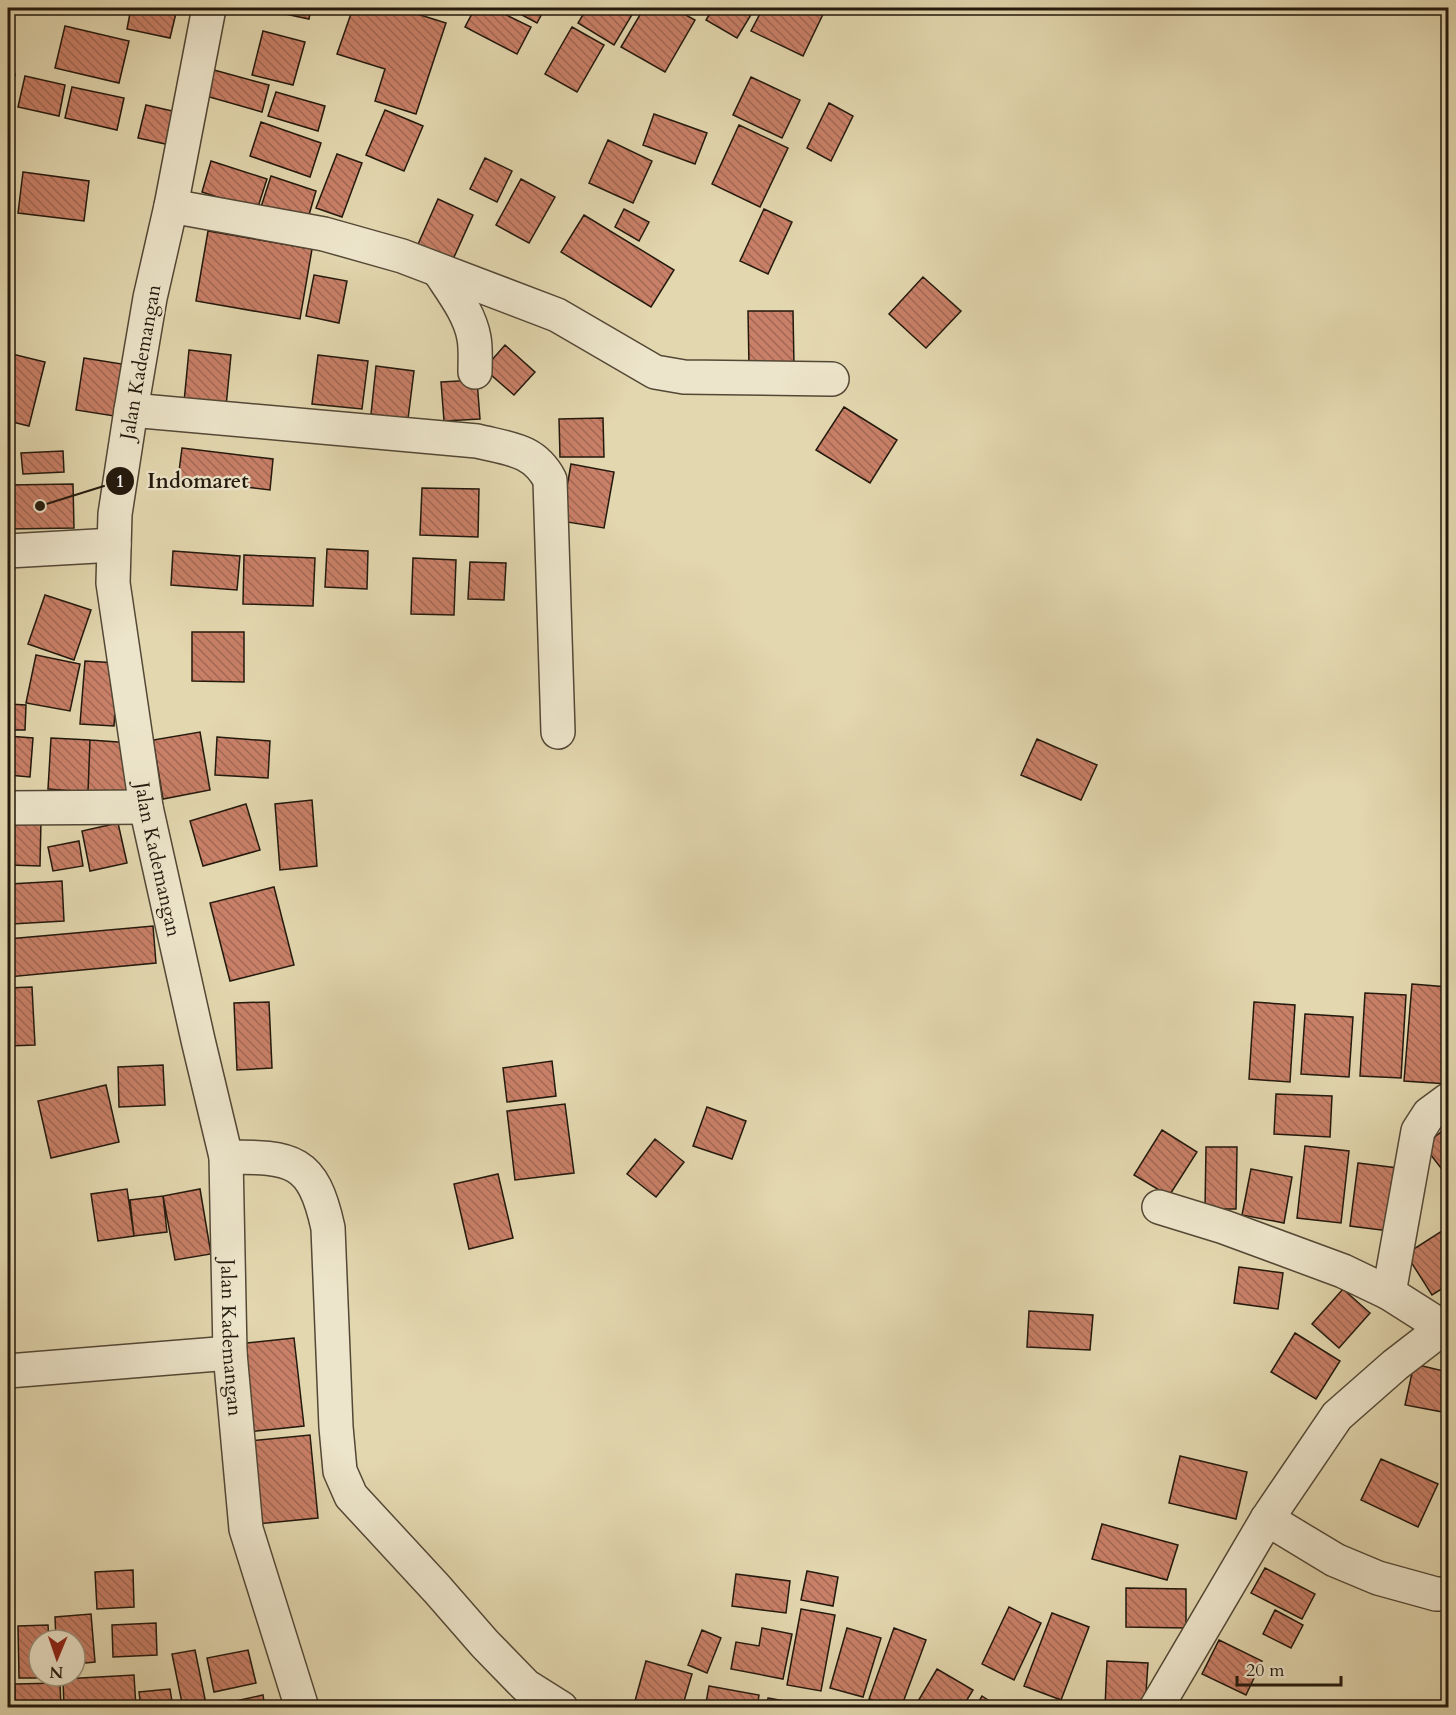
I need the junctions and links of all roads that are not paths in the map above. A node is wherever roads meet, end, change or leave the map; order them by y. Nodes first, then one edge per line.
1 (209, 8) edge
2 (171, 206) junction
3 (439, 271) junction
4 (475, 372) dead end
5 (832, 379) dead end
6 (131, 410) junction
7 (114, 545) junction
8 (8, 551) edge
9 (558, 732) dead end
10 (146, 807) junction
11 (8, 808) edge
12 (1449, 1100) edge
13 (226, 1157) junction
14 (1159, 1208) dead end
15 (1389, 1293) junction
16 (1446, 1326) edge
17 (230, 1353) junction
18 (8, 1371) edge
19 (1267, 1519) junction
20 (1442, 1594) edge
21 (302, 1707) edge
22 (561, 1707) edge
23 (1156, 1707) edge

1 - 2 street, Jalan Kademangan
2 - 3 street
2 - 6 street, Jalan Kademangan
3 - 4 street
3 - 5 street
6 - 7 street, Jalan Kademangan
6 - 9 street
7 - 8 street
7 - 10 street, Jalan Kademangan
10 - 11 street
10 - 13 street, Jalan Kademangan
12 - 15 street
13 - 17 street, Jalan Kademangan
13 - 22 street
14 - 15 street
15 - 16 street
16 - 19 street
17 - 18 street
17 - 21 street, Jalan Kademangan
19 - 20 street
19 - 23 street

